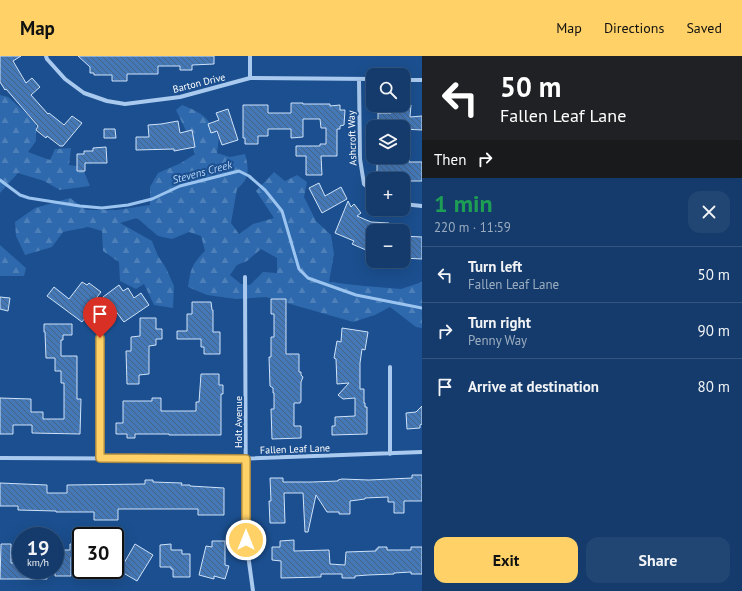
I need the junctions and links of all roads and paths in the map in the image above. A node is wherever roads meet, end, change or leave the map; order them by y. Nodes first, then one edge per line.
1 (46, 56) edge
2 (250, 56) edge
3 (250, 78) junction
4 (359, 79) junction
5 (366, 79) edge
6 (410, 80) edge
7 (422, 80) edge
8 (366, 186) edge
9 (410, 205) edge
10 (422, 206) edge
11 (245, 277) dead end
12 (100, 338) dead end
13 (390, 367) dead end
14 (422, 452) edge
15 (390, 454) junction
16 (0, 458) edge
17 (100, 458) junction
18 (246, 459) junction
19 (253, 591) edge

1 - 3 street, Barton Drive
2 - 3 street
3 - 4 street, Barton Drive
4 - 5 street, Barton Drive
4 - 8 street, Ashcroft Way
6 - 7 street
9 - 10 street
11 - 18 street, Holt Avenue
12 - 17 street
13 - 15 street
14 - 15 street, Fallen Leaf Lane
15 - 18 street, Fallen Leaf Lane
16 - 17 street, Fallen Leaf Lane
17 - 18 street, Fallen Leaf Lane
18 - 19 street, Holt Avenue

